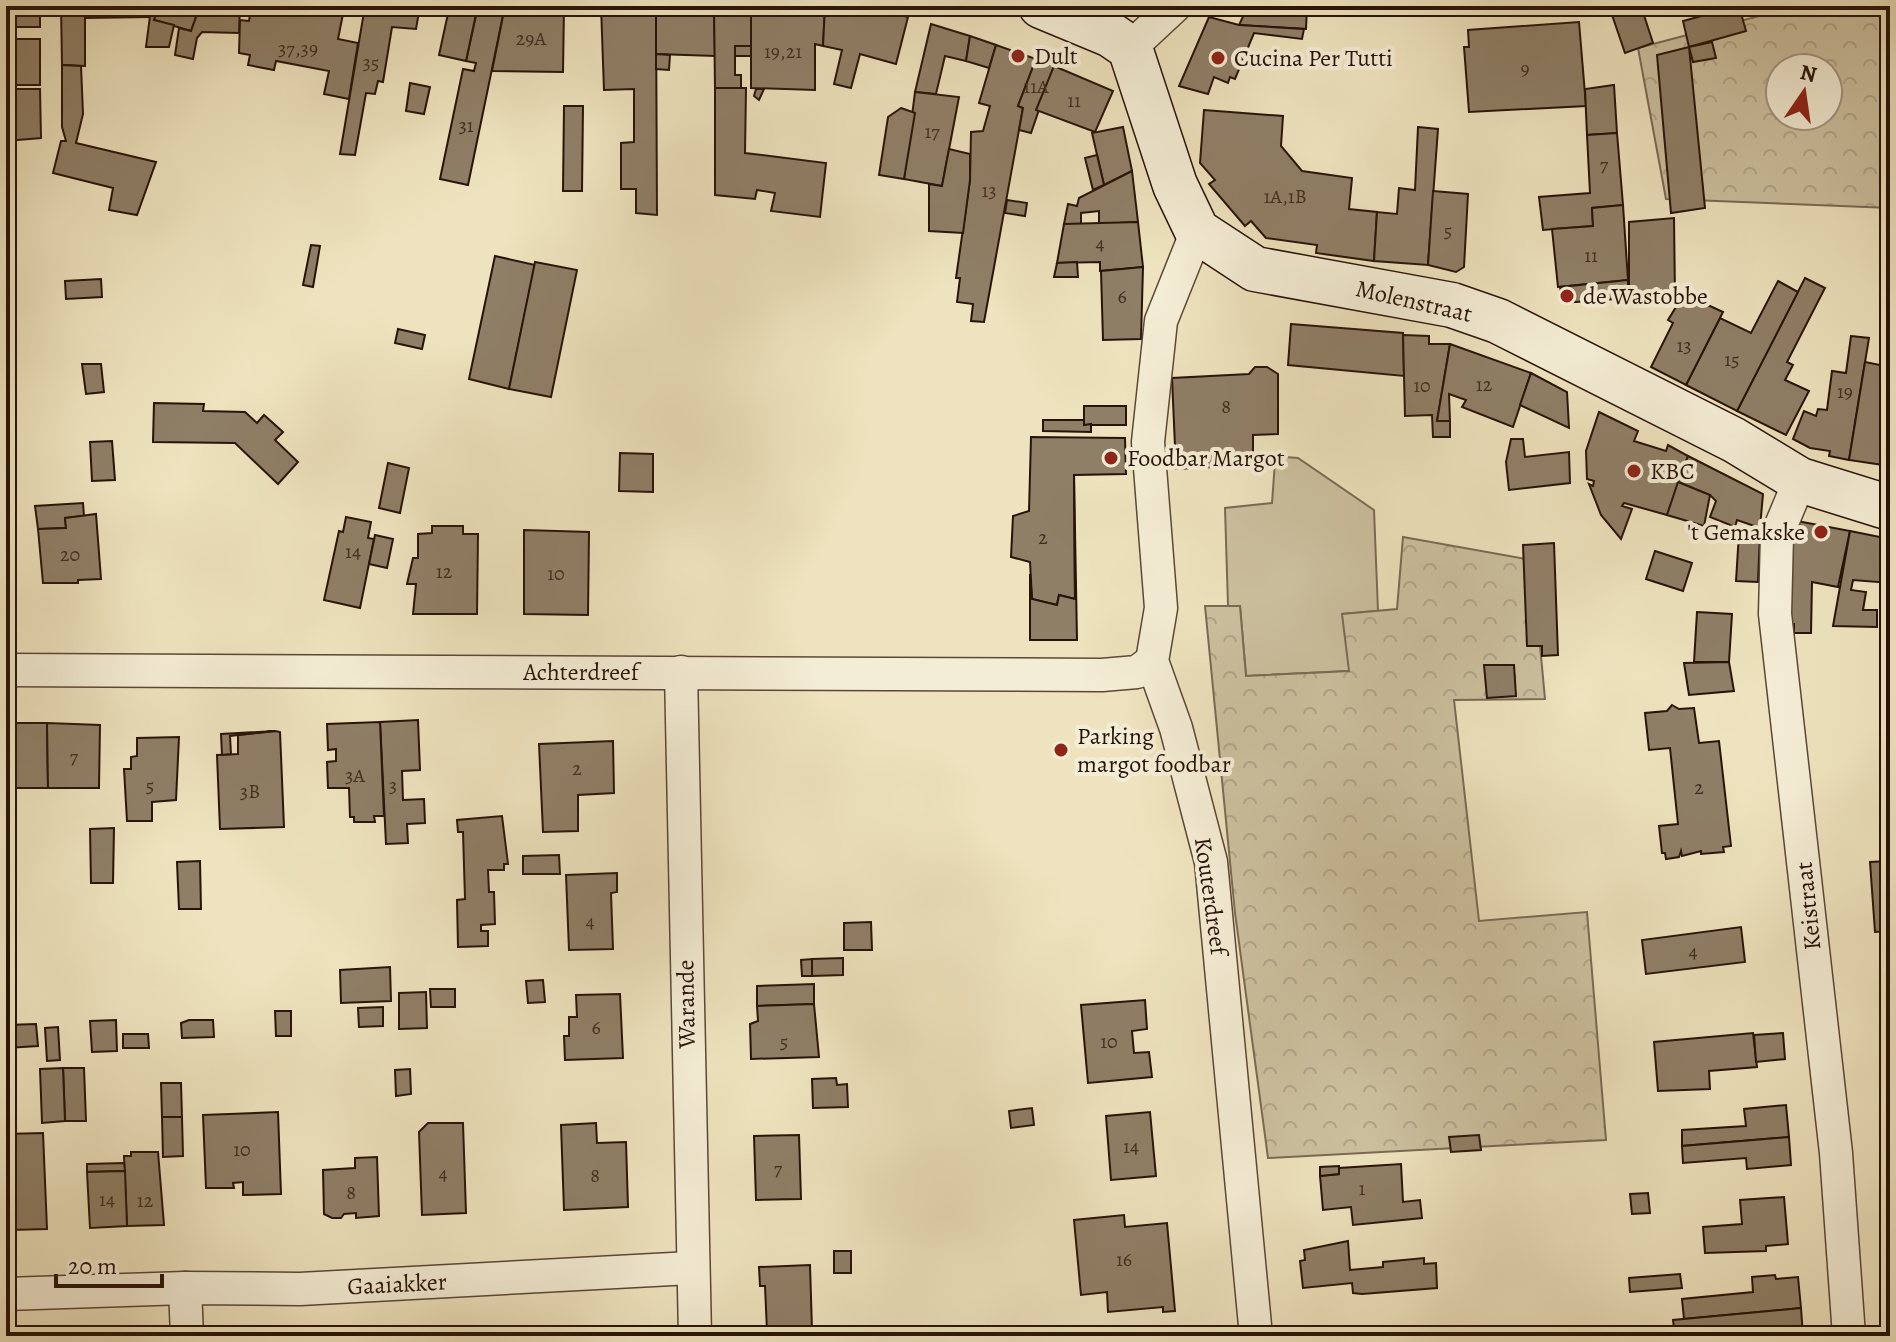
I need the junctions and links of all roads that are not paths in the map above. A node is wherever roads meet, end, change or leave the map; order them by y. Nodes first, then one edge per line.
1 (1041, 6) edge
2 (1175, 6) edge
3 (1130, 48) junction
4 (1197, 231) junction
5 (1800, 480) junction
6 (1890, 508) edge
7 (1152, 661) junction
8 (6, 670) edge
9 (681, 672) junction
10 (691, 1268) junction
11 (185, 1288) junction
12 (6, 1294) edge
13 (187, 1336) edge
14 (695, 1336) edge
15 (1256, 1336) edge
16 (1849, 1336) edge

1 - 3 street
2 - 3 street
3 - 4 street
4 - 5 street, Molenstraat
4 - 7 street, Kouterdreef
5 - 6 street, Molenstraat
5 - 16 street, Keistraat
7 - 9 street, Achterdreef
7 - 15 street, Kouterdreef
8 - 9 street, Achterdreef
9 - 10 street, Warande
10 - 11 street, Gaaiakker
10 - 14 street, Warande
11 - 12 street, Gaaiakker
11 - 13 street

